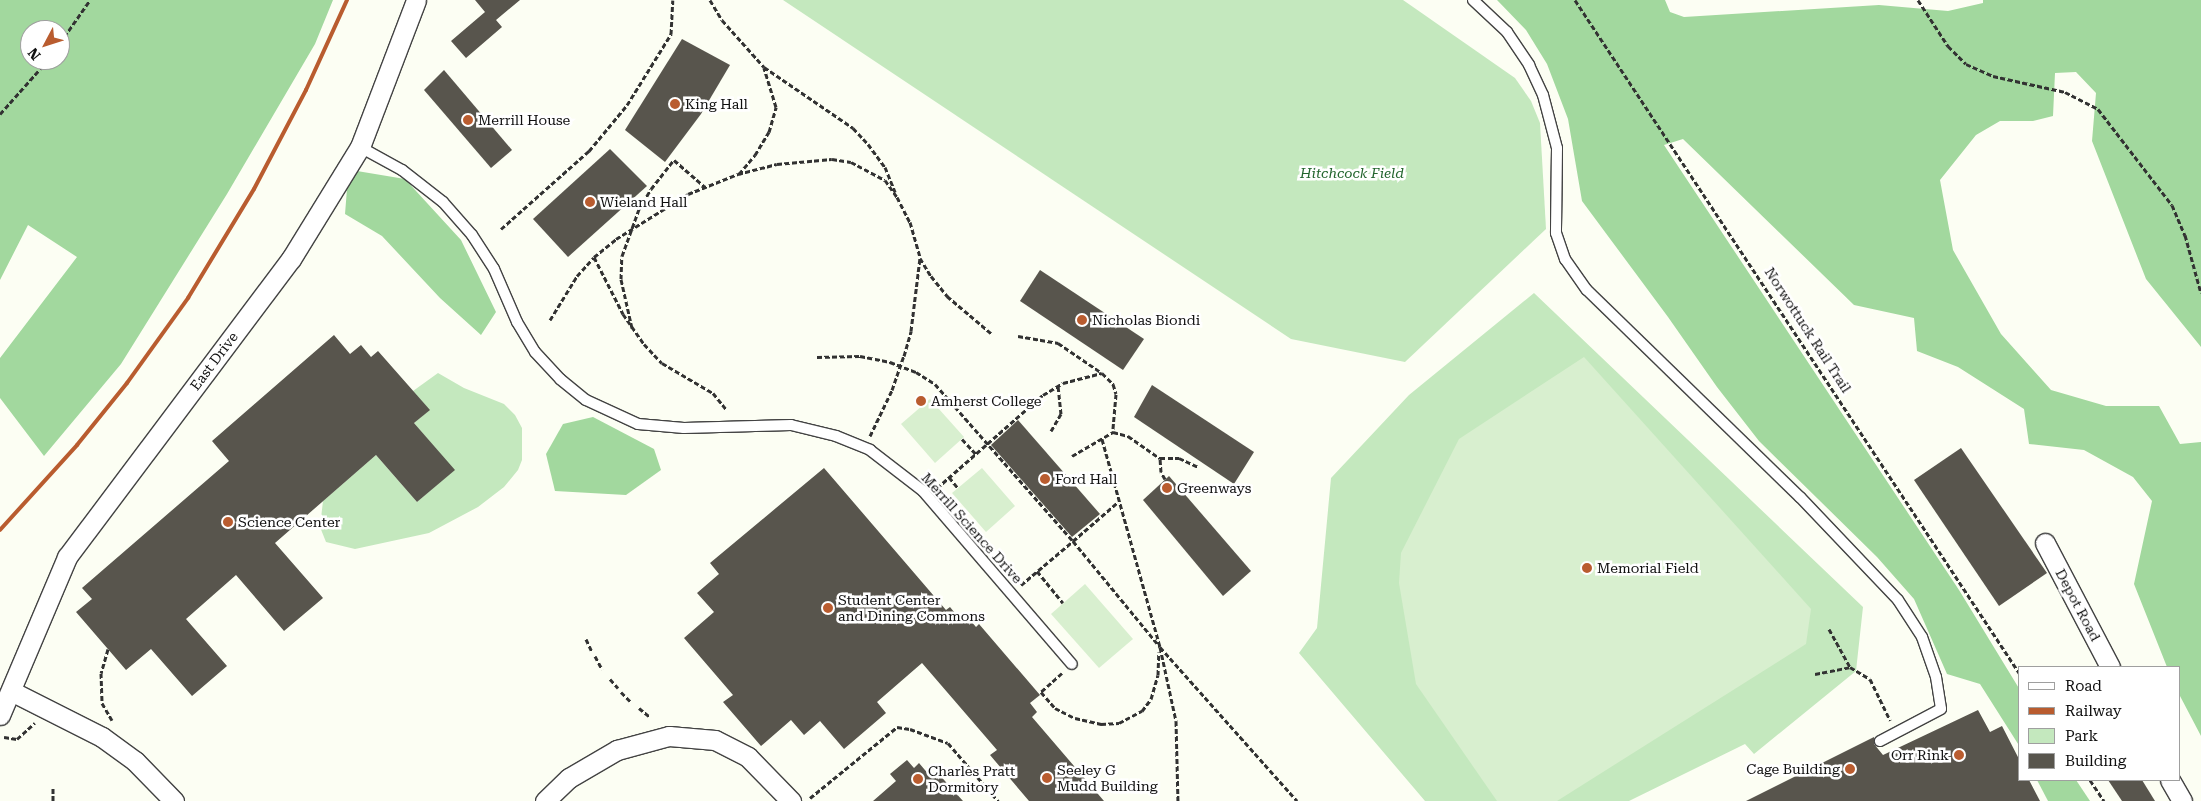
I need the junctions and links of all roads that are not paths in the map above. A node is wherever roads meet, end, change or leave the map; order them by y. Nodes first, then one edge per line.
1 (416, 0) edge
2 (1473, 0) edge
3 (360, 147) junction
4 (2045, 543) dead end
5 (1072, 664) road end
6 (2109, 666) edge
7 (11, 691) junction
8 (0, 715) edge
9 (1880, 741) dead end
10 (2171, 781) edge
11 (174, 801) edge
12 (545, 801) edge
13 (791, 801) edge
14 (2182, 801) edge

1 - 3 street, East Drive
2 - 9 lane
3 - 5 lane, Merrill Science Drive
3 - 7 street, East Drive
4 - 6 street, Depot Road
7 - 8 street, East Drive
7 - 11 street
10 - 14 street
12 - 13 street

